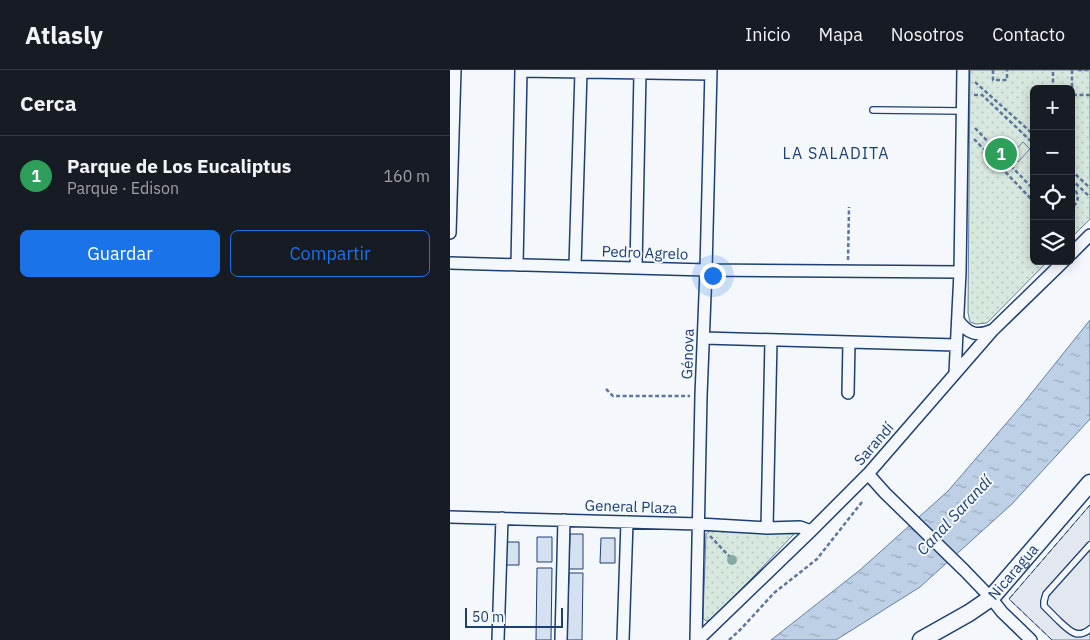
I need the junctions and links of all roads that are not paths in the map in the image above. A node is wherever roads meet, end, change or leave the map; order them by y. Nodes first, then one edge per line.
1 (455, 70) edge
2 (521, 70) edge
3 (963, 70) edge
4 (581, 72) junction
5 (711, 72) edge
6 (640, 73) junction
7 (873, 110) dead end
8 (963, 111) junction
9 (450, 233) edge
10 (1090, 235) edge
11 (1075, 250) edge
12 (450, 263) edge
13 (517, 265) junction
14 (1060, 265) edge
15 (574, 266) junction
16 (636, 267) junction
17 (706, 270) junction
18 (960, 272) junction
19 (958, 320) junction
20 (993, 330) junction
21 (704, 338) junction
22 (771, 340) junction
23 (849, 342) junction
24 (956, 344) junction
25 (955, 373) junction
26 (848, 393) dead end
27 (868, 474) junction
28 (1090, 483) edge
29 (450, 517) edge
30 (502, 518) junction
31 (564, 520) junction
32 (627, 522) junction
33 (699, 524) junction
34 (767, 528) junction
35 (811, 531) junction
36 (1090, 545) edge
37 (990, 598) junction
38 (1090, 629) edge
39 (498, 640) edge
40 (561, 640) edge
41 (623, 640) edge
42 (697, 640) edge
43 (921, 640) edge
44 (1031, 640) edge

1 - 9 street
2 - 4 street
2 - 13 street
3 - 8 street
4 - 6 street
4 - 15 street
5 - 6 street
5 - 17 street, Génova
6 - 16 street
7 - 8 lane
8 - 18 street
10 - 11 street
12 - 13 street, Pedro Agrelo
13 - 15 street, Pedro Agrelo
14 - 20 street, Sarandí
15 - 16 street, Pedro Agrelo
16 - 17 street, Pedro Agrelo
17 - 18 street, Pedro Agrelo
17 - 21 street, Génova
18 - 19 street
19 - 20 street
19 - 24 street
20 - 25 street, Sarandí
21 - 22 street
21 - 33 street, Génova
22 - 23 street
22 - 34 street
23 - 24 street
23 - 26 street
24 - 25 street
25 - 27 street, Sarandí
27 - 35 street, Sarandí
27 - 37 street
28 - 37 main road, Nicaragua
29 - 30 street, General Plaza
30 - 31 street, General Plaza
30 - 39 street
31 - 32 street, General Plaza
31 - 40 street
32 - 33 street, General Plaza
32 - 41 street
33 - 34 street, General Plaza
33 - 42 street, Génova
34 - 35 street, General Plaza
35 - 42 street, Sarandí
36 - 38 lane
37 - 43 main road, Nicaragua
37 - 44 street

